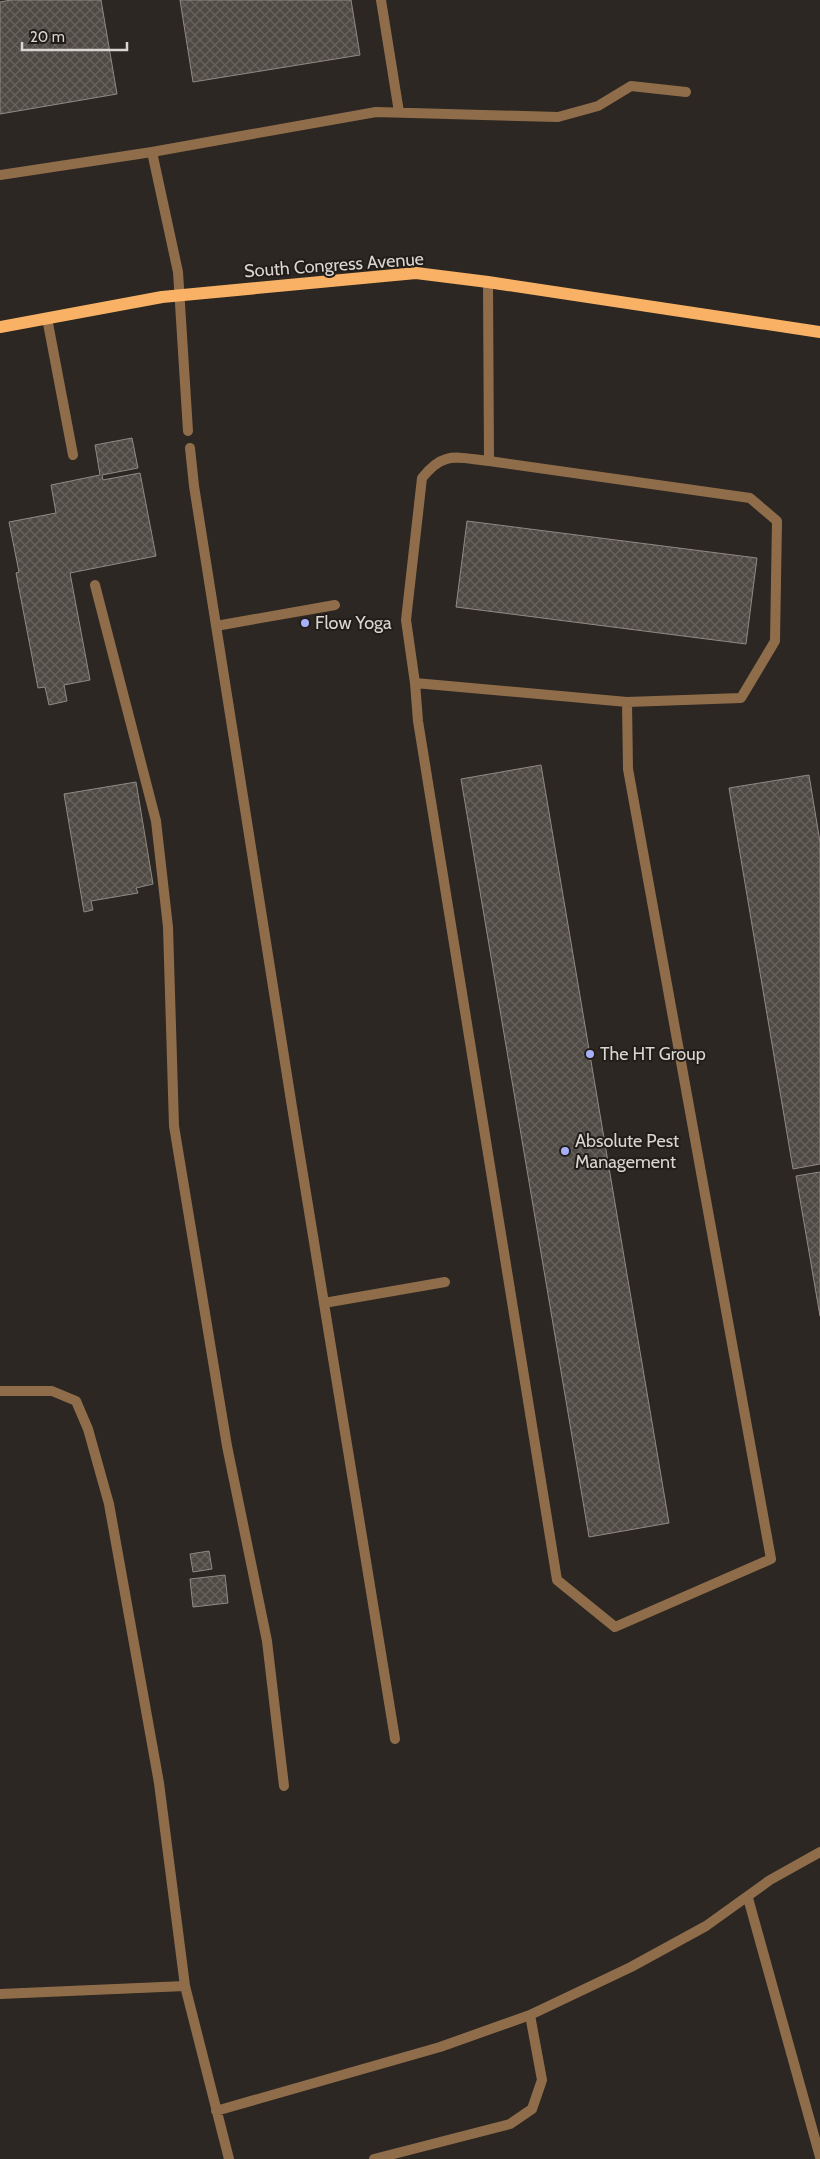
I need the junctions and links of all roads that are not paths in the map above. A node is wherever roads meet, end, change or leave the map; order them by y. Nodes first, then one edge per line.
1 (381, 0) edge
2 (686, 92) dead end
3 (399, 112) junction
4 (152, 152) junction
5 (0, 175) edge
6 (488, 282) junction
7 (180, 295) junction
8 (46, 318) junction
9 (0, 327) edge
10 (820, 332) edge
11 (188, 431) dead end
12 (190, 448) dead end
13 (73, 455) dead end
14 (489, 461) junction
15 (95, 585) dead end
16 (335, 605) dead end
17 (216, 626) junction
18 (415, 683) junction
19 (627, 702) junction
20 (445, 1282) dead end
21 (324, 1304) junction
22 (0, 1392) edge
23 (396, 1739) dead end
24 (284, 1786) dead end
25 (820, 1852) edge
26 (748, 1898) junction
27 (185, 1986) junction
28 (0, 1994) edge
29 (530, 2015) junction
30 (216, 2111) junction
31 (820, 2157) edge
32 (229, 2159) edge
33 (374, 2159) edge

1 - 3 lane
2 - 3 lane
3 - 4 lane
4 - 5 lane
4 - 7 lane
6 - 7 main road, South Congress Avenue
6 - 10 main road, South Congress Avenue
6 - 14 lane
7 - 8 main road, South Congress Avenue
7 - 11 lane
8 - 9 main road, South Congress Avenue
8 - 13 lane
12 - 17 lane
14 - 18 lane
14 - 19 lane
15 - 24 lane
16 - 17 lane
17 - 21 lane
18 - 19 lane
18 - 19 lane
20 - 21 lane
21 - 23 lane
22 - 27 lane
25 - 26 lane
26 - 29 lane
26 - 31 lane
27 - 28 lane
27 - 30 lane
29 - 30 lane
29 - 33 lane
30 - 32 lane

